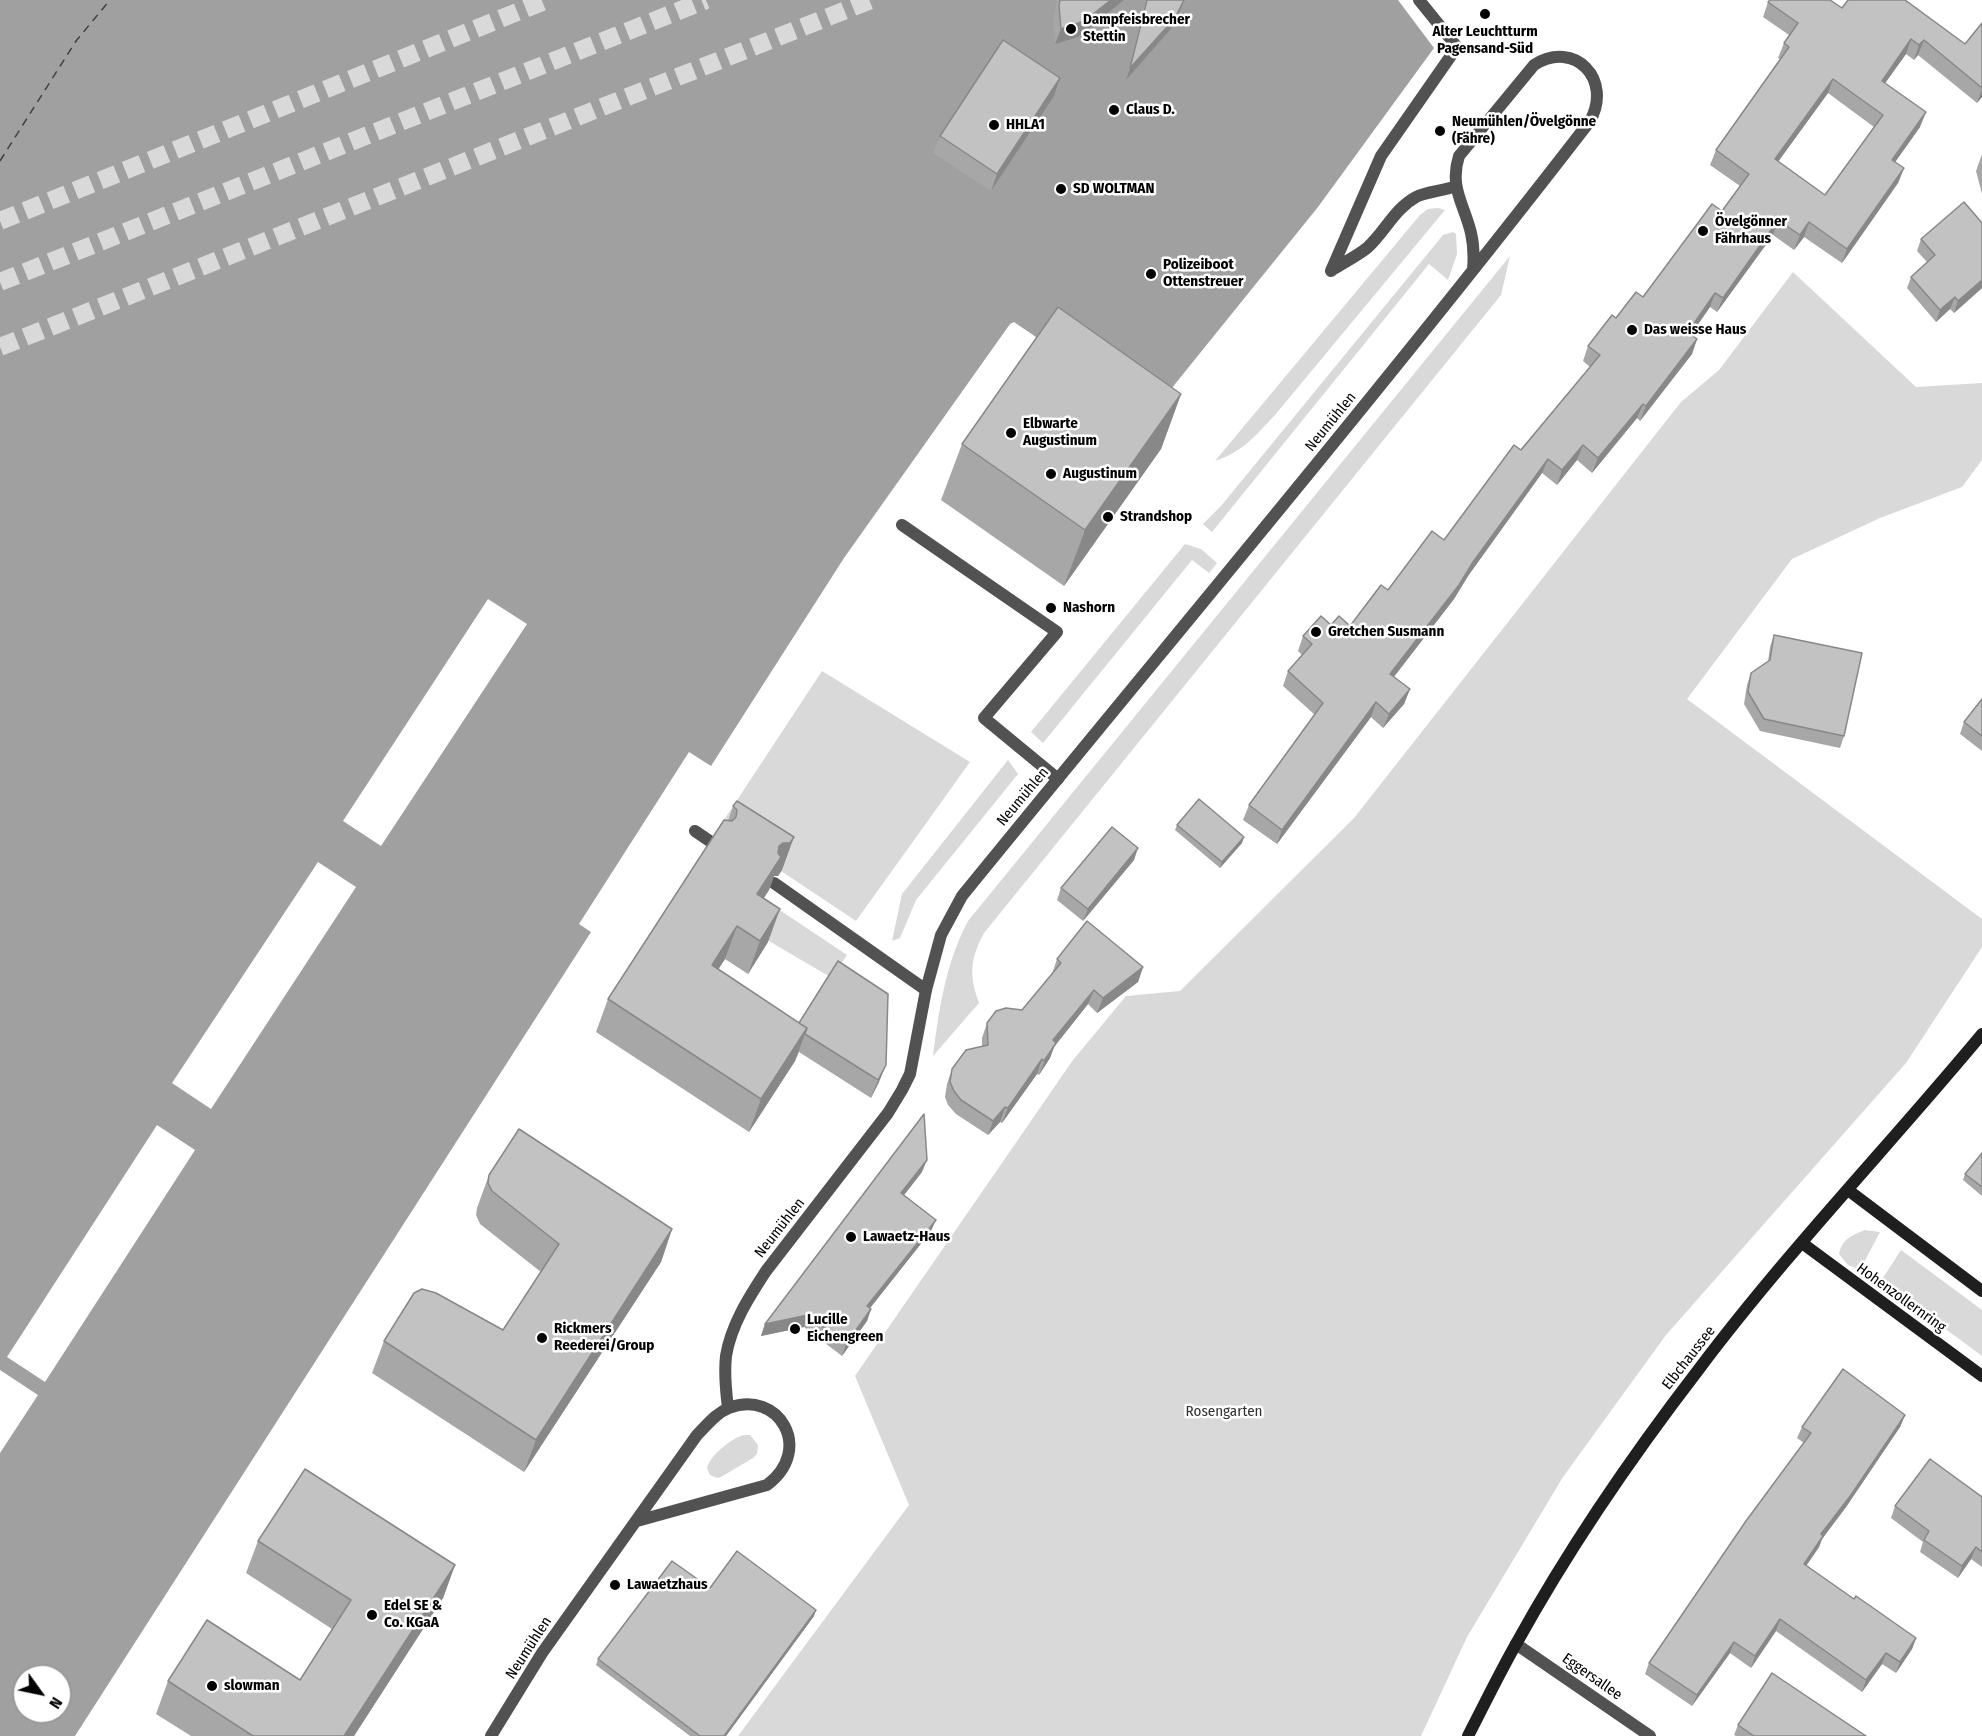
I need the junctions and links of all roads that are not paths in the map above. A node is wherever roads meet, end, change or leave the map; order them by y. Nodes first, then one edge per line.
1 (1419, 0) edge
2 (1456, 186) junction
3 (1473, 270) junction
4 (902, 525) dead end
5 (1058, 779) junction
6 (695, 831) dead end
7 (717, 846) edge
8 (774, 883) edge
9 (926, 990) junction
10 (1982, 1034) edge
11 (1848, 1190) junction
12 (1802, 1243) junction
13 (1982, 1291) edge
14 (1982, 1376) edge
15 (728, 1408) junction
16 (637, 1521) junction
17 (1516, 1644) junction
18 (491, 1736) edge
19 (1468, 1736) edge
20 (1650, 1736) edge

1 - 2 street
2 - 3 street, Neumühlen
2 - 3 street, Neumühlen
3 - 5 street, Neumühlen
4 - 5 street
5 - 9 street, Neumühlen
6 - 7 street
8 - 9 street
9 - 15 street, Neumühlen
10 - 11 main road, Elbchaussee
11 - 12 main road, Elbchaussee
11 - 13 main road
12 - 14 main road, Hohenzollernring
12 - 17 main road, Elbchaussee
15 - 16 street, Neumühlen
15 - 16 street
16 - 18 street, Neumühlen
17 - 19 main road, Elbchaussee
17 - 20 street, Eggersallee

